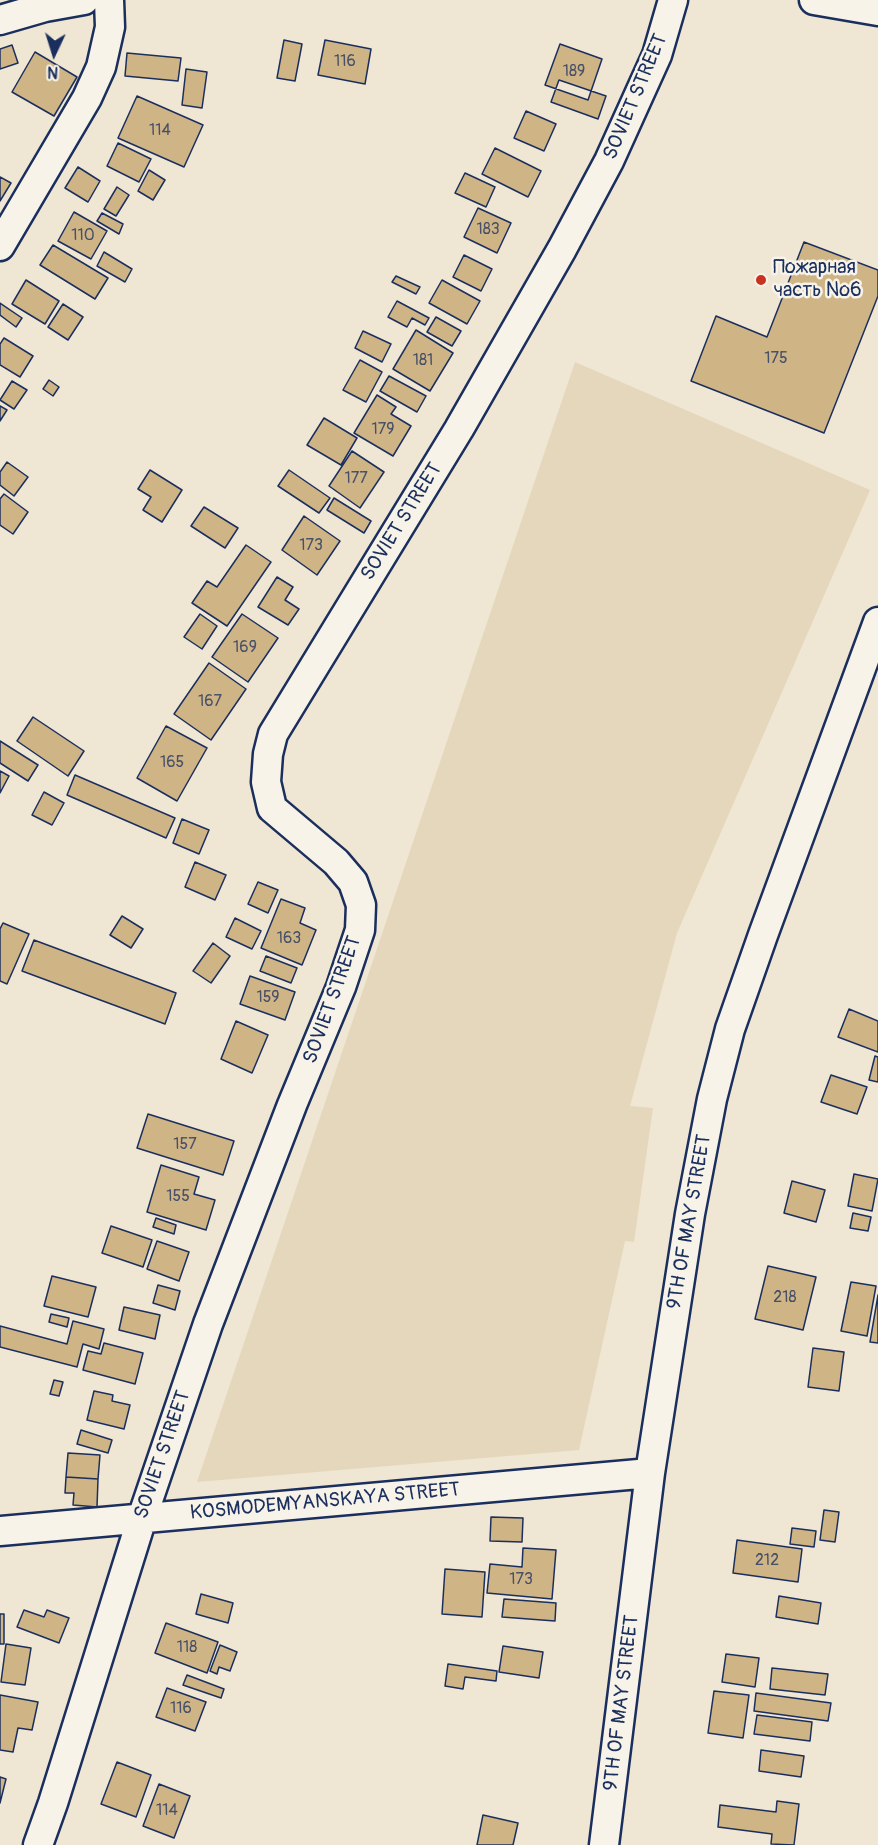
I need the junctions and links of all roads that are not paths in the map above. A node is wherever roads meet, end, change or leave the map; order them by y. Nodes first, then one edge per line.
1 (84, 0) edge
2 (109, 0) edge
3 (674, 0) edge
4 (814, 0) edge
5 (878, 11) edge
6 (0, 20) edge
7 (0, 246) edge
8 (878, 622) edge
9 (650, 1473) junction
10 (142, 1518) junction
11 (0, 1531) edge
12 (38, 1845) edge
13 (604, 1845) edge

1 - 6 street
2 - 7 street
3 - 10 street, SOVIET STREET
4 - 5 street
8 - 9 street, 9TH OF MAY STREET
9 - 10 street, KOSMODEMYANSKAYA STREET
9 - 13 street, 9TH OF MAY STREET
10 - 11 street, KOSMODEMYANSKAYA STREET
10 - 12 street, SOVIET STREET

